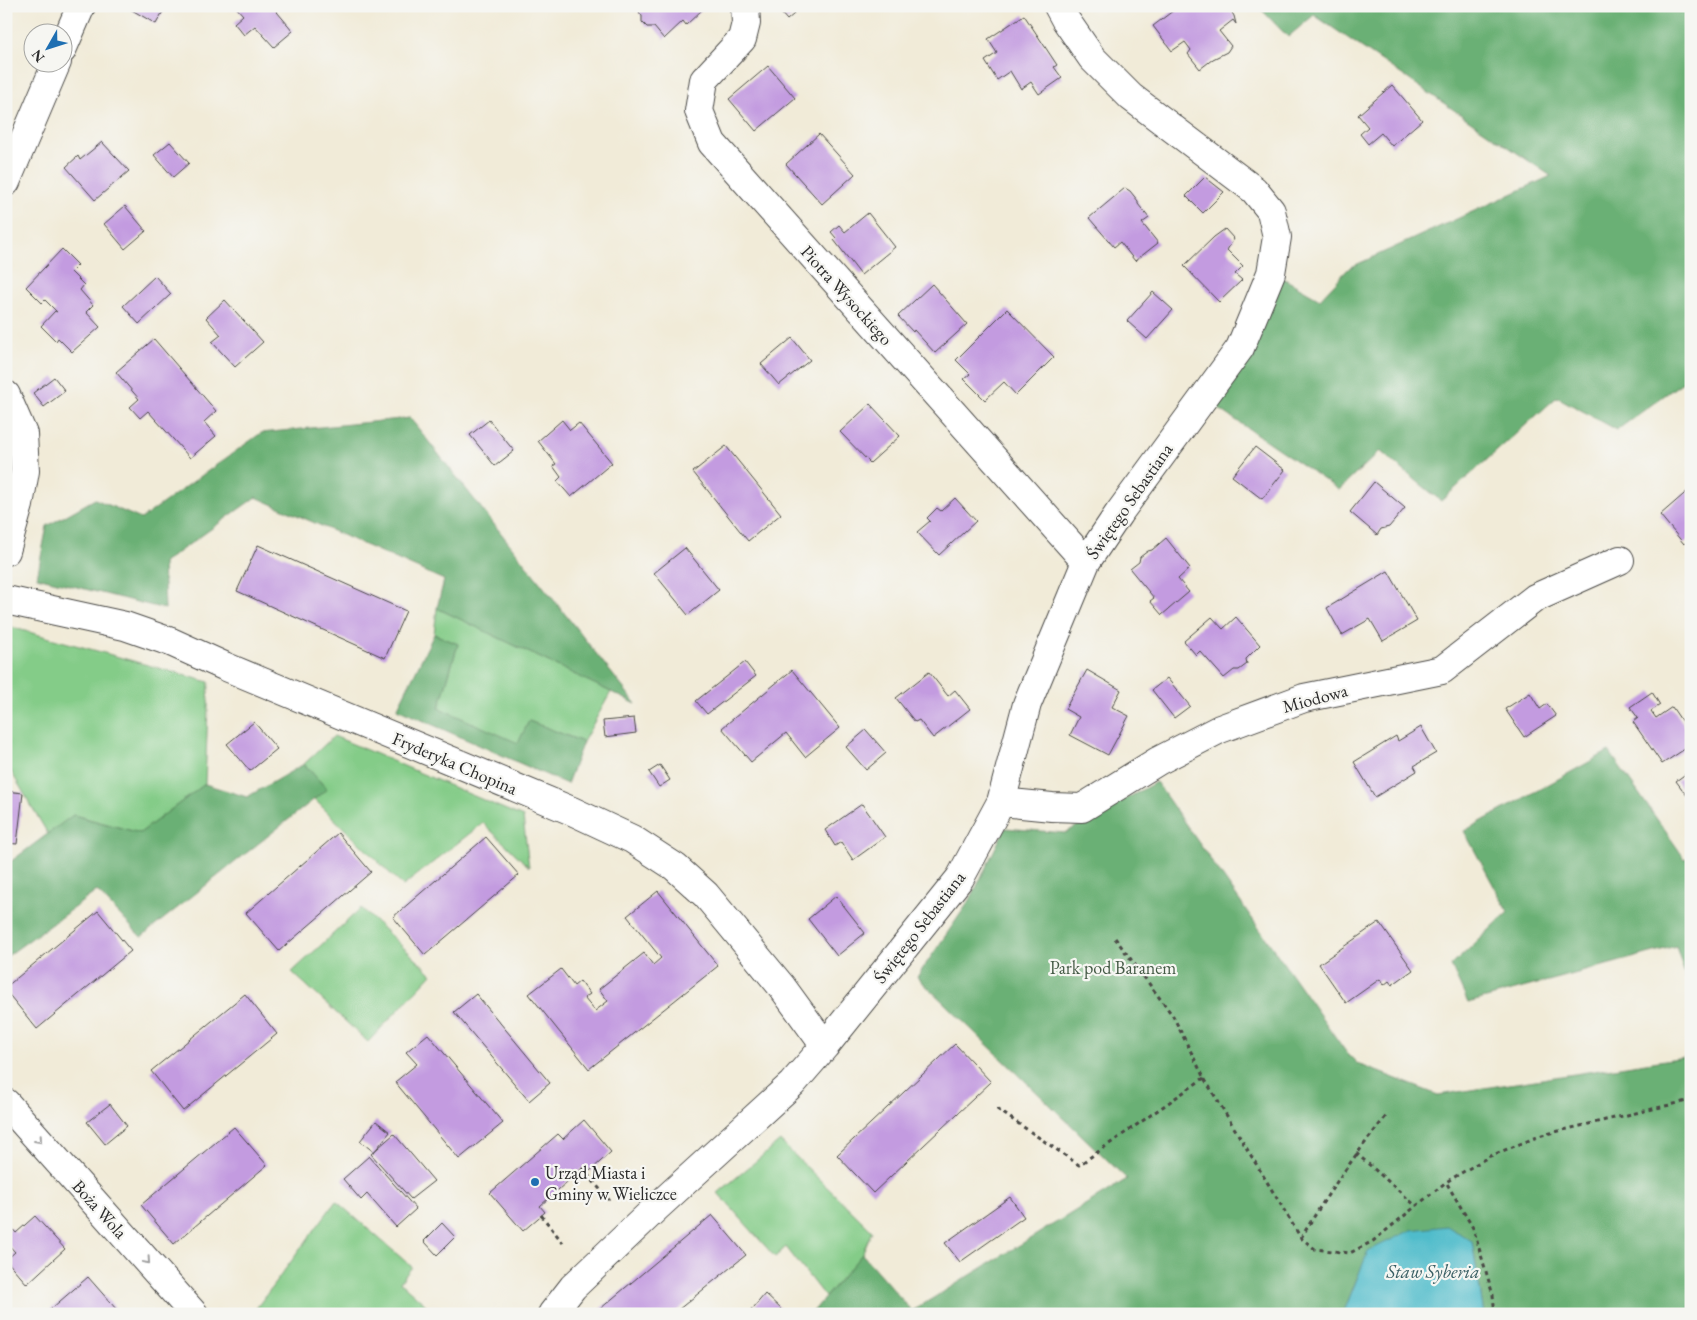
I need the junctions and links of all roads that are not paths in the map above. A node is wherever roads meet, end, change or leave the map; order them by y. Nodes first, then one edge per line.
1 (81, 6) edge
2 (745, 6) edge
3 (1058, 6) edge
4 (72, 27) edge
5 (53, 72) edge
6 (6, 182) edge
7 (6, 395) edge
8 (6, 551) edge
9 (1620, 560) dead end
10 (1086, 562) junction
11 (6, 600) edge
12 (1001, 802) junction
13 (825, 1046) junction
14 (6, 1103) edge
15 (194, 1314) edge
16 (552, 1314) edge

1 - 4 street
2 - 10 street, Piotra Wysockiego
3 - 10 street, Świętego Sebastiana
5 - 6 street
7 - 8 street
9 - 12 street, Miodowa
10 - 12 street, Świętego Sebastiana
11 - 13 street, Fryderyka Chopina
12 - 13 street, Świętego Sebastiana
13 - 16 street, Świętego Sebastiana
14 -> 15 street, Boża Wola

